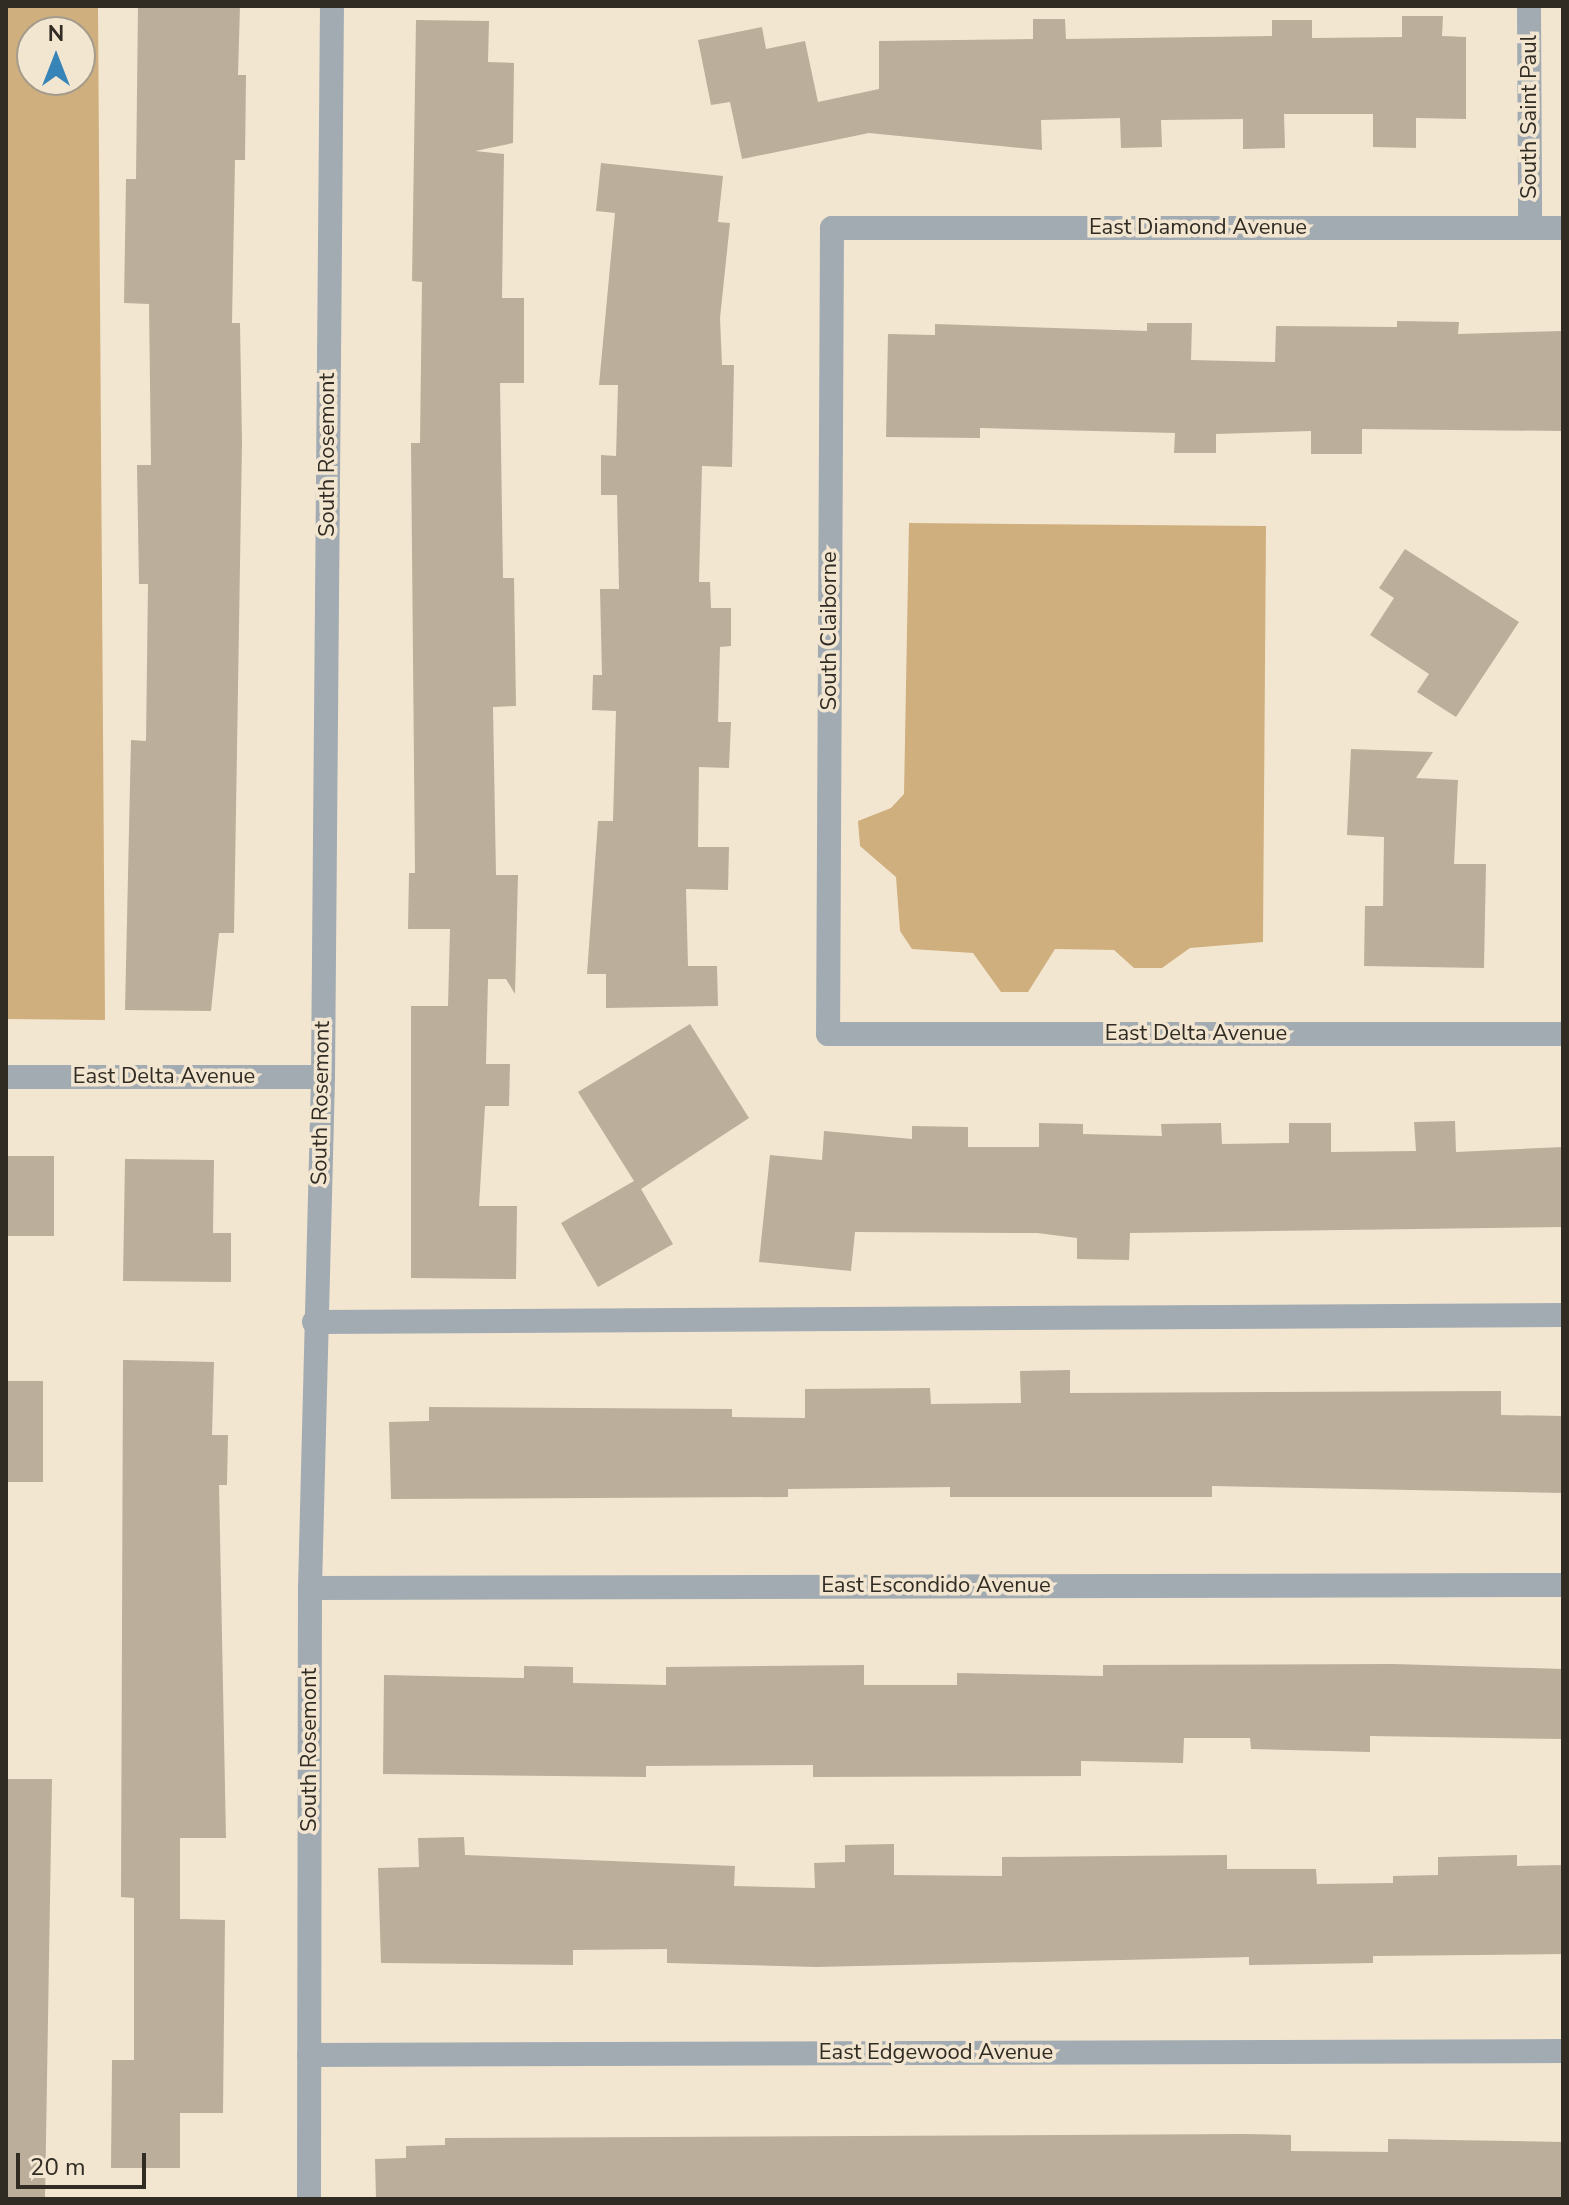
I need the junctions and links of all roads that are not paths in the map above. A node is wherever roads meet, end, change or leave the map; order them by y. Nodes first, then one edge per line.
1 (332, 6) edge
2 (1529, 6) edge
3 (832, 228) joint
4 (1530, 228) junction
5 (1563, 228) edge
6 (828, 1034) joint
7 (1563, 1034) edge
8 (6, 1077) edge
9 (323, 1077) junction
10 (1563, 1315) edge
11 (314, 1322) junction
12 (1563, 1585) edge
13 (310, 1588) junction
14 (1563, 2051) edge
15 (309, 2055) junction
16 (309, 2199) edge

1 - 9 street, South Rosemont
2 - 4 street, South Saint Paul
3 - 4 street, East Diamond Avenue
3 - 6 street, South Claiborne
4 - 5 street, East Diamond Avenue
6 - 7 street, East Delta Avenue
8 - 9 street, East Delta Avenue
9 - 11 street, South Rosemont
10 - 11 street
11 - 13 street, South Rosemont
12 - 13 street, East Escondido Avenue
13 - 15 street, South Rosemont
14 - 15 street, East Edgewood Avenue
15 - 16 street, South Rosemont

